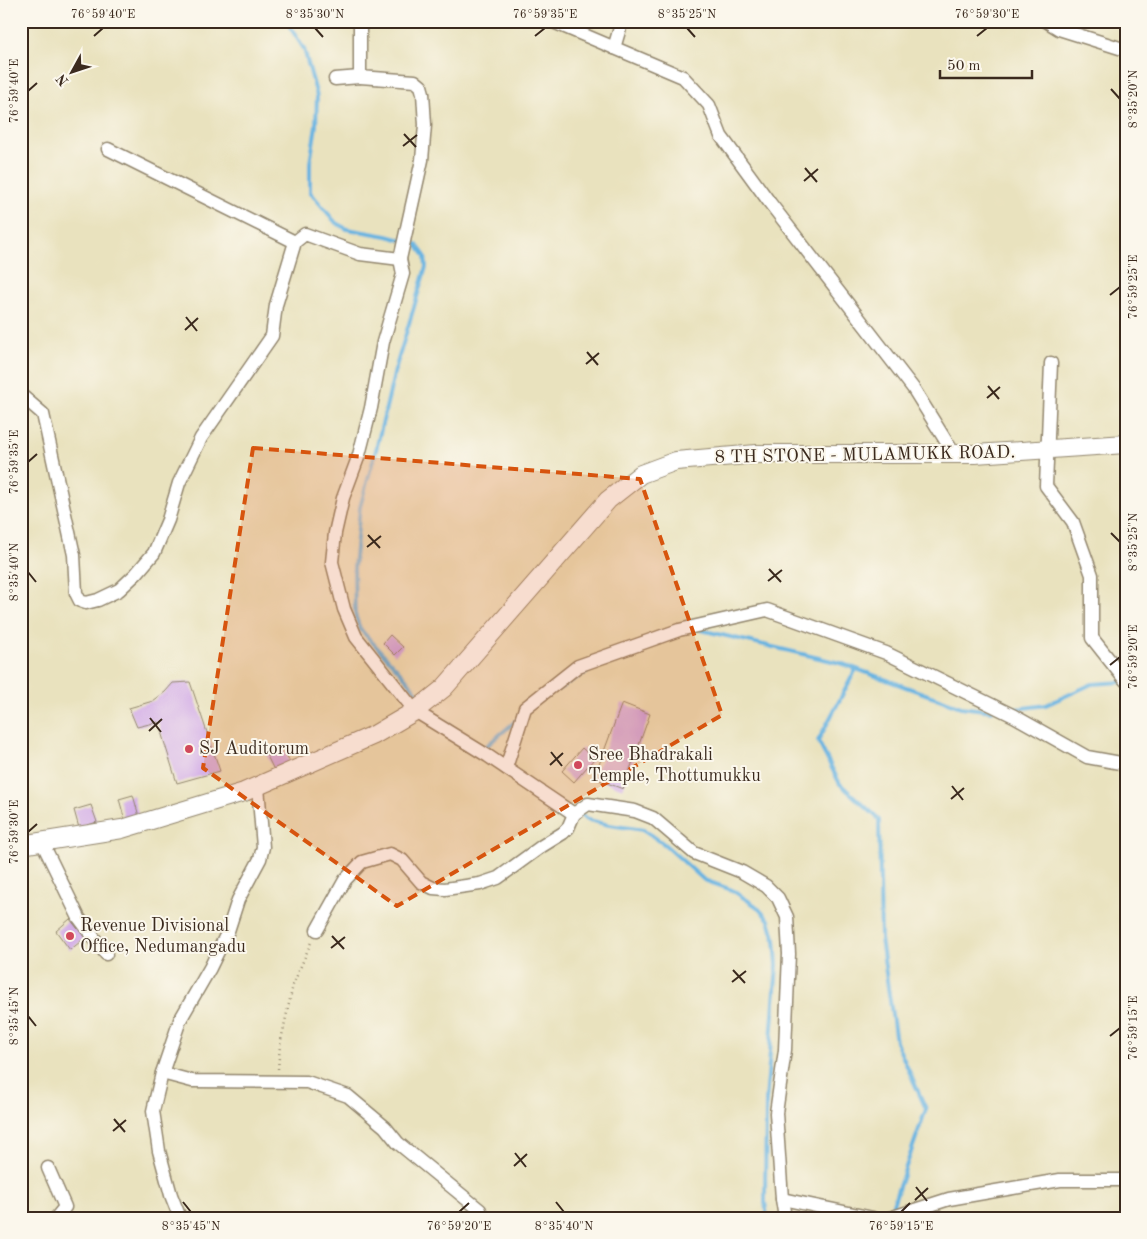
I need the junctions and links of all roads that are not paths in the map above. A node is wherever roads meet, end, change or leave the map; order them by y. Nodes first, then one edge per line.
1 (360, 21) edge
2 (551, 21) edge
3 (622, 21) edge
4 (1046, 21) edge
5 (614, 48) junction
6 (1126, 50) edge
7 (360, 77) junction
8 (335, 79) dead end
9 (108, 150) dead end
10 (295, 242) junction
11 (402, 249) junction
12 (1051, 363) dead end
13 (21, 395) edge
14 (1126, 444) edge
15 (1048, 449) junction
16 (954, 454) junction
17 (1126, 681) edge
18 (416, 709) junction
19 (507, 764) junction
20 (1126, 764) edge
21 (258, 787) junction
22 (574, 814) junction
23 (42, 842) junction
24 (21, 845) edge
25 (317, 930) road end
26 (106, 954) dead end
27 (162, 1073) junction
28 (48, 1168) dead end
29 (1126, 1180) edge
30 (782, 1199) junction
31 (56, 1218) edge
32 (180, 1218) edge
33 (482, 1218) edge
34 (785, 1218) edge
35 (873, 1218) edge
36 (890, 1218) edge

1 - 7 street
2 - 5 street
3 - 5 street
4 - 6 street
5 - 16 street
7 - 8 street
7 - 11 street
9 - 10 street
10 - 11 street
10 - 13 street
11 - 18 street
12 - 15 street
14 - 15 main road, 8 TH STONE - MULAMUKK ROAD.
15 - 16 main road, 8 TH STONE - MULAMUKK ROAD.
15 - 17 street
16 - 18 main road, 8 TH STONE - MULAMUKK ROAD.
18 - 19 street
18 - 21 main road, 8 TH STONE - MULAMUKK ROAD.
19 - 20 street
19 - 22 street
21 - 23 main road, 8 TH STONE - MULAMUKK ROAD.
21 - 27 street
22 - 25 street
22 - 30 street
23 - 24 main road, 8 TH STONE - MULAMUKK ROAD.
23 - 26 street
27 - 32 street
27 - 33 street
28 - 31 street
29 - 36 street
30 - 34 street
30 - 35 street

